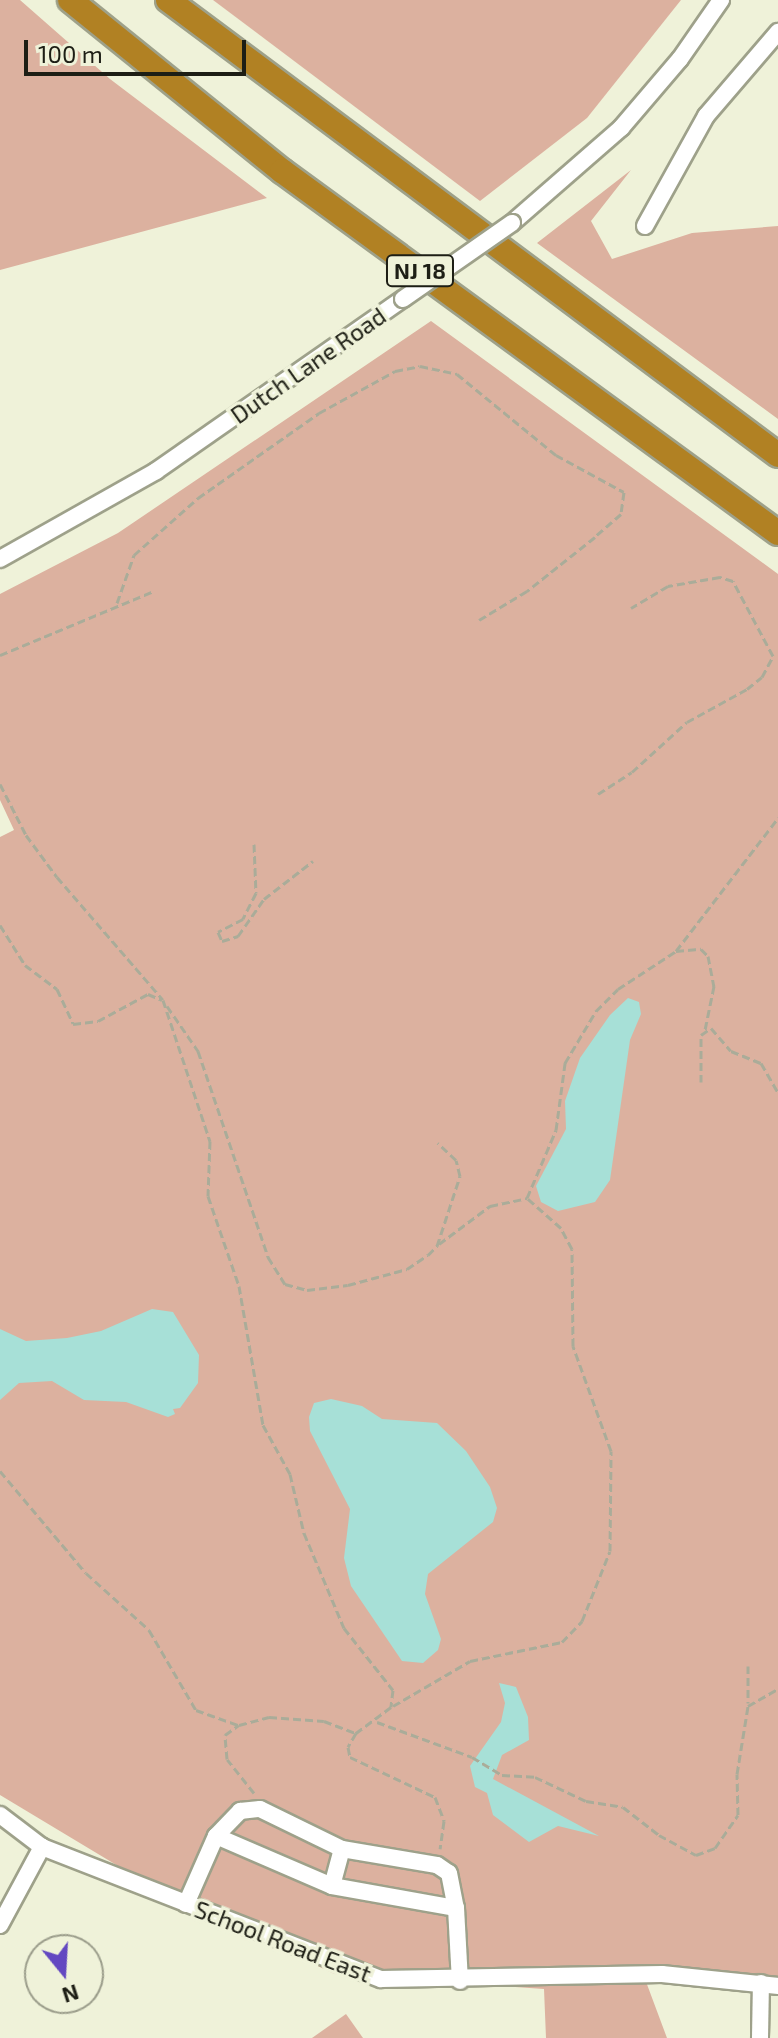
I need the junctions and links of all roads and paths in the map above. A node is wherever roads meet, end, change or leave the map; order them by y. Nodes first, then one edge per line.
1 (70, 0) edge
2 (168, 0) edge
3 (721, 0) edge
4 (778, 32) edge
5 (645, 226) dead end
6 (778, 455) edge
7 (778, 533) edge
8 (0, 559) edge
9 (154, 591) dead end
10 (117, 603) junction
11 (631, 608) dead end
12 (479, 620) dead end
13 (0, 655) edge
14 (0, 784) edge
15 (598, 794) dead end
16 (778, 818) edge
17 (254, 844) dead end
18 (313, 861) dead end
19 (0, 925) edge
20 (676, 951) junction
21 (163, 1000) junction
22 (705, 1030) junction
23 (701, 1082) dead end
24 (778, 1092) edge
25 (438, 1143) dead end
26 (527, 1198) junction
27 (437, 1246) junction
28 (0, 1471) edge
29 (748, 1666) dead end
30 (778, 1689) edge
31 (748, 1706) junction
32 (391, 1707) junction
33 (375, 1722) junction
34 (239, 1725) junction
35 (356, 1733) junction
36 (260, 1809) junction
37 (0, 1815) edge
38 (216, 1836) junction
39 (42, 1847) junction
40 (342, 1849) junction
41 (437, 1865) junction
42 (332, 1886) junction
43 (186, 1904) junction
44 (456, 1908) junction
45 (0, 1925) edge
46 (460, 1981) junction
47 (770, 1985) edge
48 (760, 2038) edge

1 - 7 highway, NJ 18
2 - 6 highway, NJ 18
3 - 8 street, Dutch Lane Road, bridge
4 - 5 street
9 - 10 path
10 - 12 path
10 - 13 path
11 - 15 path
14 - 21 path
16 - 20 path
17 - 18 path
19 - 21 path
20 - 22 path
20 - 26 path
21 - 27 path
21 - 32 path
22 - 23 path
22 - 24 path
25 - 27 path
26 - 27 path
26 - 32 path
28 - 34 path
29 - 31 path
30 - 31 path
31 - 33 path
32 - 33 path
33 - 35 path
34 - 35 path
34 - 36 path
35 - 41 path
36 - 38 street
36 - 40 street
37 - 39 street, School Road East
38 - 42 street
38 - 43 street
39 - 43 street, School Road East
39 - 45 street
40 - 41 street
40 - 42 street
41 - 44 street
42 - 44 street
43 - 46 street, School Road East
44 - 46 street
46 - 47 street, School Road East
47 - 48 street

